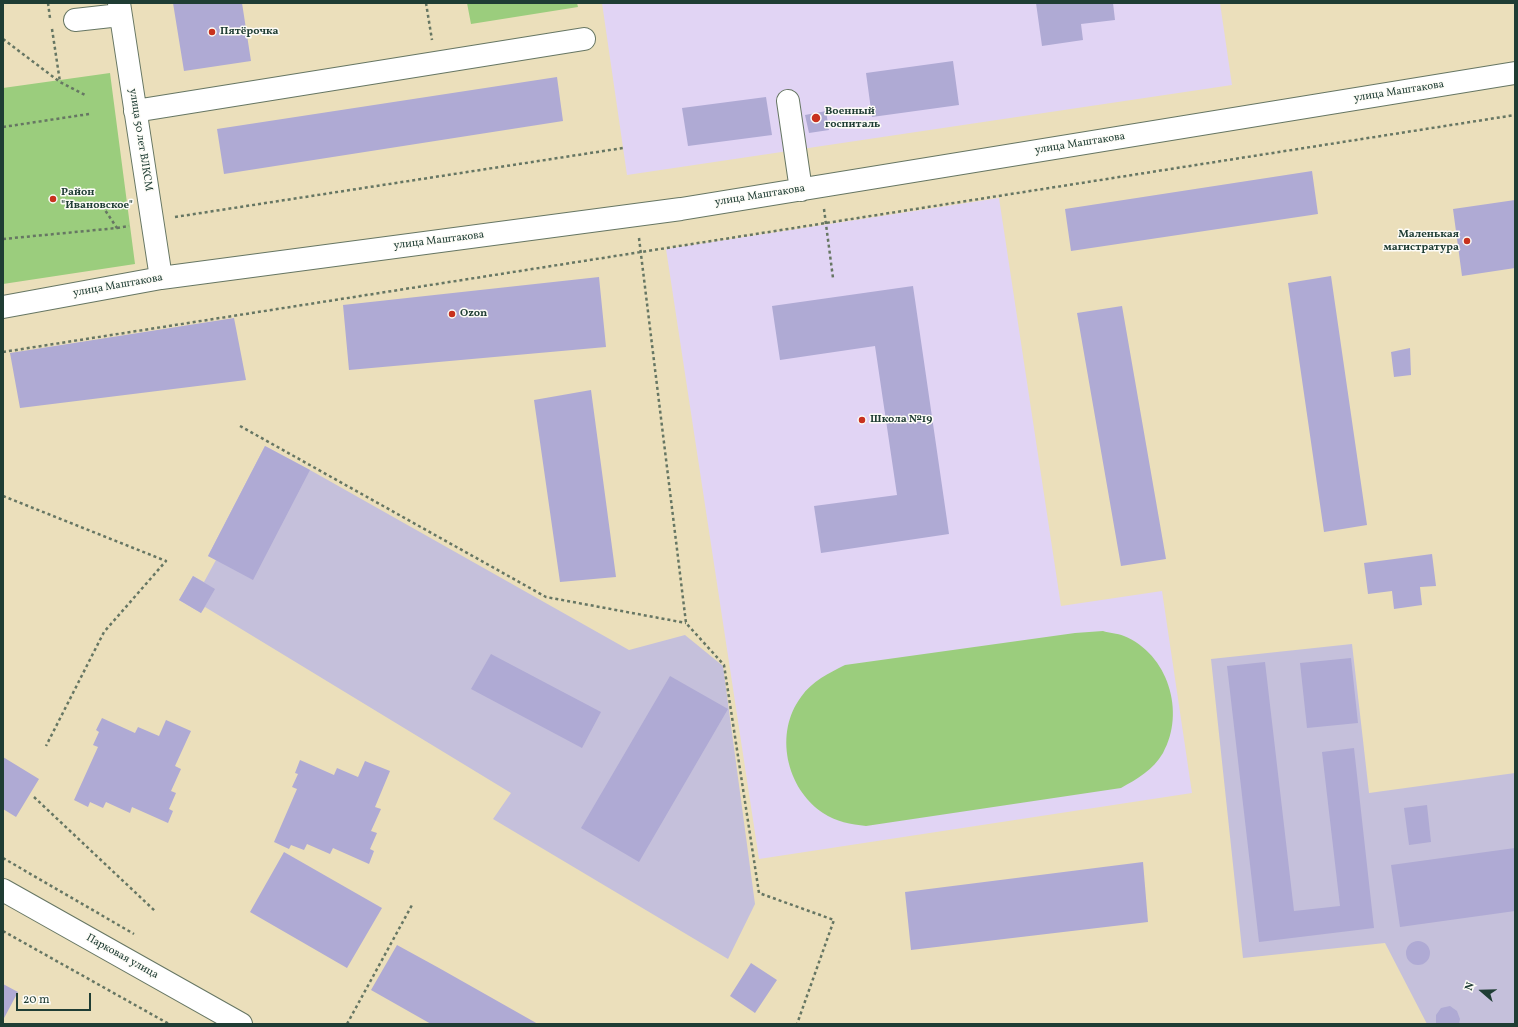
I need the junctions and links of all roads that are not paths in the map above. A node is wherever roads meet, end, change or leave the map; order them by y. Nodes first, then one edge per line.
1 (119, 9) edge
2 (75, 20) dead end
3 (584, 39) dead end
4 (1515, 73) edge
5 (788, 101) dead end
6 (135, 111) junction
7 (811, 188) junction
8 (161, 278) junction
9 (3, 307) edge
10 (3, 890) edge
11 (241, 1024) edge

1 - 2 street
1 - 6 street, улица 50 лет ВЛКСМ
3 - 6 street
4 - 7 street, улица Маштакова
5 - 7 street
6 - 8 street, улица 50 лет ВЛКСМ
7 - 8 street, улица Маштакова
8 - 9 street, улица Маштакова
10 - 11 street, Парковая улица

